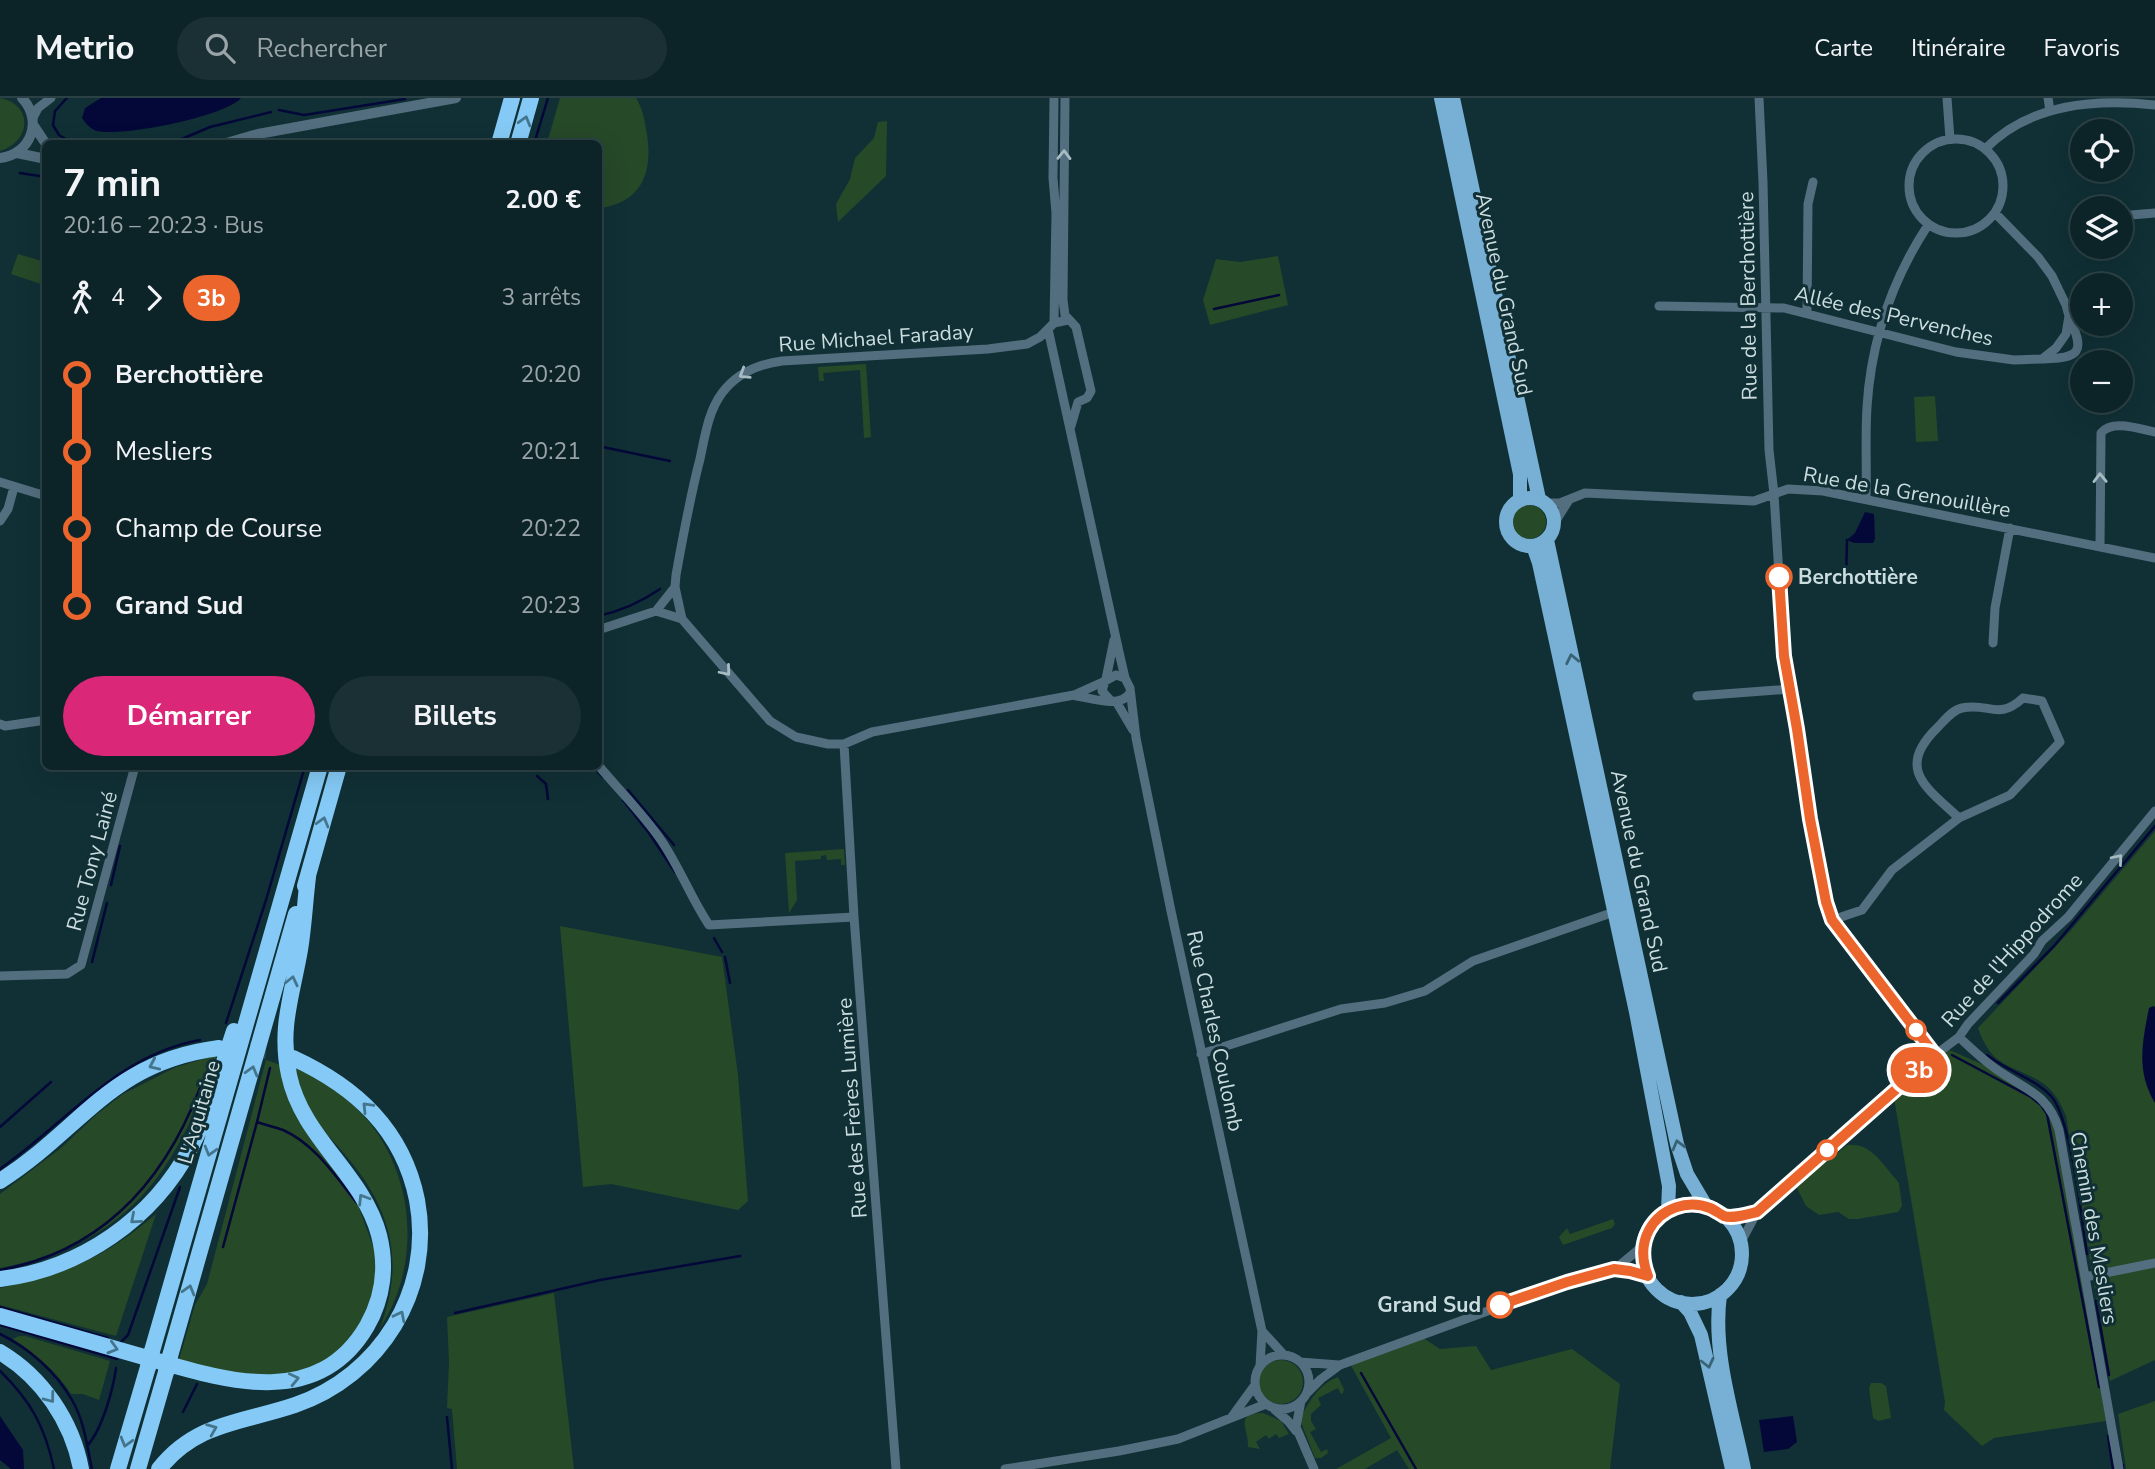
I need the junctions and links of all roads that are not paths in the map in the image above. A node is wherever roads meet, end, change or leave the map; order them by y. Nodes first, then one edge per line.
1 (22, 98) edge
2 (51, 98) edge
3 (456, 98) edge
4 (512, 98) edge
5 (531, 98) edge
6 (1054, 98) edge
7 (1065, 98) edge
8 (1441, 98) edge
9 (1453, 98) edge
10 (1759, 98) edge
11 (1947, 98) edge
12 (2048, 98) edge
13 (2155, 105) edge
14 (2050, 111) junction
15 (33, 121) junction
16 (258, 139) edge
17 (1950, 139) junction
18 (44, 140) edge
19 (500, 140) edge
20 (519, 140) edge
21 (1985, 149) junction
22 (6, 158) edge
23 (42, 159) edge
24 (1813, 182) dead end
25 (1995, 213) junction
26 (2155, 213) edge
27 (2133, 215) edge
28 (1928, 225) junction
29 (1659, 306) dead end
30 (1766, 309) junction
31 (1807, 313) junction
32 (2069, 316) junction
33 (1068, 320) junction
34 (1051, 326) junction
35 (1879, 332) junction
36 (2042, 359) junction
37 (1064, 393) junction
38 (1078, 402) junction
39 (1071, 426) junction
40 (2155, 432) edge
41 (0, 482) edge
42 (14, 487) junction
43 (1774, 494) junction
44 (42, 495) edge
45 (1520, 499) junction
46 (1866, 499) junction
47 (1569, 500) junction
48 (1542, 501) junction
49 (0, 521) edge
50 (1555, 522) junction
51 (2010, 528) junction
52 (1540, 543) junction
53 (2100, 547) junction
54 (2155, 558) edge
55 (675, 587) junction
56 (656, 611) junction
57 (682, 619) junction
58 (602, 629) edge
59 (1115, 632) junction
60 (1993, 643) dead end
61 (1125, 678) junction
62 (1106, 680) junction
63 (1790, 690) junction
64 (1130, 693) junction
65 (1074, 695) junction
66 (1698, 696) dead end
67 (1114, 702) junction
68 (42, 721) edge
69 (0, 724) edge
70 (1136, 738) junction
71 (844, 744) junction
72 (134, 770) edge
73 (319, 770) edge
74 (338, 770) edge
75 (602, 770) edge
76 (2155, 811) edge
77 (1959, 818) junction
78 (307, 877) junction
79 (1614, 912) junction
80 (854, 917) junction
81 (1832, 920) junction
82 (0, 976) edge
83 (249, 1015) junction
84 (1959, 1037) junction
85 (219, 1048) tunnel mouth
86 (280, 1054) tunnel mouth
87 (1201, 1054) junction
88 (1935, 1055) junction
89 (0, 1181) edge
90 (1706, 1206) junction
91 (1668, 1211) junction
92 (1757, 1212) junction
93 (1725, 1216) junction
94 (1741, 1242) junction
95 (1644, 1245) junction
96 (2155, 1263) edge
97 (1614, 1269) junction
98 (1648, 1276) junction
99 (2085, 1277) junction
100 (0, 1279) edge
101 (1720, 1295) junction
102 (1681, 1302) junction
103 (0, 1316) edge
104 (1262, 1331) junction
105 (0, 1352) edge
106 (1284, 1355) junction
107 (1300, 1362) junction
108 (1340, 1365) junction
109 (1260, 1366) junction
110 (1255, 1385) junction
111 (1304, 1397) junction
112 (1269, 1406) junction
113 (1231, 1418) junction
114 (1300, 1439) junction
115 (81, 1469) edge
116 (118, 1469) edge
117 (138, 1469) edge
118 (159, 1469) edge
119 (896, 1469) edge
120 (1005, 1469) edge
121 (1314, 1469) edge
122 (1732, 1469) edge
123 (1744, 1469) edge
124 (2119, 1469) edge

1 - 15 street
2 - 15 street
3 - 16 street
4 - 19 highway
20 -> 5 highway
6 - 34 street, Rue Charles Coulomb
33 -> 7 street, Rue Charles Coulomb
8 - 45 main road, Avenue du Grand Sud
9 - 48 main road, Avenue du Grand Sud
10 - 30 street, Rue de la Berchottière
11 - 17 street
12 - 14 street
13 - 14 street
14 - 21 street
15 - 18 street
15 - 22 street
17 - 21 street
17 - 28 street
21 - 25 street
22 - 23 street
24 - 31 street
25 - 28 street
25 - 32 street
26 - 27 street
28 - 35 street
29 - 30 street, Allée des Pervenches
30 - 31 street, Allée des Pervenches
30 - 43 street, Rue de la Berchottière
31 - 35 street, Allée des Pervenches
32 - 36 street
32 - 36 street, Allée des Pervenches
33 - 34 street
33 - 38 street, Rue Charles Coulomb
34 - 37 street, Rue Charles Coulomb
34 -> 55 street, Rue Michael Faraday
35 - 36 street, Allée des Pervenches
35 - 46 street
37 - 38 street
37 - 39 street, Rue Charles Coulomb
38 - 39 street, Rue Charles Coulomb
39 - 59 street, Rue Charles Coulomb
53 -> 40 street
41 - 42 street
42 - 44 street
42 - 49 street
43 - 46 street, Rue de la Grenouillère
43 - 47 street, Rue de la Grenouillère
43 - 63 street, Rue de la Berchottière
45 - 48 main road
45 - 52 main road
46 - 51 street, Rue de la Grenouillère
47 - 48 street, Rue de la Grenouillère
47 - 50 street
48 - 50 main road
50 - 52 main road
51 - 53 street, Rue de la Grenouillère
51 - 60 street
52 - 79 main road, Avenue du Grand Sud
90 -> 52 main road, Avenue du Grand Sud
53 - 54 street, Rue de la Grenouillère
55 - 56 street
55 - 57 street, Rue Michael Faraday
56 - 57 street
56 - 58 street
57 -> 71 street, Rue Michael Faraday
59 - 61 street, Rue Charles Coulomb
59 - 62 street, Rue Charles Coulomb
61 - 62 street
61 - 64 street, Rue Charles Coulomb
62 - 65 street, Rue Michael Faraday
62 - 67 street, Rue Charles Coulomb
63 - 66 street
63 - 81 street, Rue de la Berchottière
64 - 67 street
64 - 70 street, Rue Charles Coulomb
65 - 67 street, Rue Michael Faraday
65 - 71 street, Rue Michael Faraday
67 - 70 street, Rue Charles Coulomb
68 - 69 street
70 - 87 street, Rue Charles Coulomb
71 - 80 street, Rue des Frères Lumière
72 - 82 street, Rue Tony Lainé
73 - 83 highway, L'Aquitaine
78 -> 74 highway, L'Aquitaine
75 - 80 street
84 -> 76 street, Rue de l'Hippodrome
77 - 77 street
77 - 81 street
103 -> 78 highway
117 -> 78 highway, L'Aquitaine, bridge
79 - 87 street
79 - 91 main road, Avenue du Grand Sud
80 - 119 street, Rue des Frères Lumière
81 - 88 street
83 -> 100 highway
83 -> 116 highway, L'Aquitaine, bridge
84 - 88 street, Rue de l'Hippodrome
84 - 99 street, Chemin des Mesliers
85 -> 89 highway
118 -> 86 highway
87 - 104 street, Rue Charles Coulomb
88 - 92 street, Rue de l'Hippodrome
90 - 91 main road
90 - 93 main road
91 - 95 main road
92 - 93 street
92 - 94 street, Rue de l'Hippodrome
93 - 94 main road
94 - 101 main road
95 - 97 street
95 - 98 main road
96 - 99 street
97 - 98 street
97 - 108 street
98 - 102 main road
99 - 124 street, Chemin des Mesliers
101 - 102 main road
101 - 123 main road
102 -> 122 main road
104 - 106 street
104 - 109 street, Rue Charles Coulomb
105 -> 115 highway
106 - 107 street
106 - 109 street
107 - 108 street
107 - 111 street
108 - 111 street
109 - 110 street
110 - 112 street
110 - 113 street
111 - 112 street
111 - 114 street
112 - 113 street
112 - 114 street
113 - 120 street
114 - 121 street

